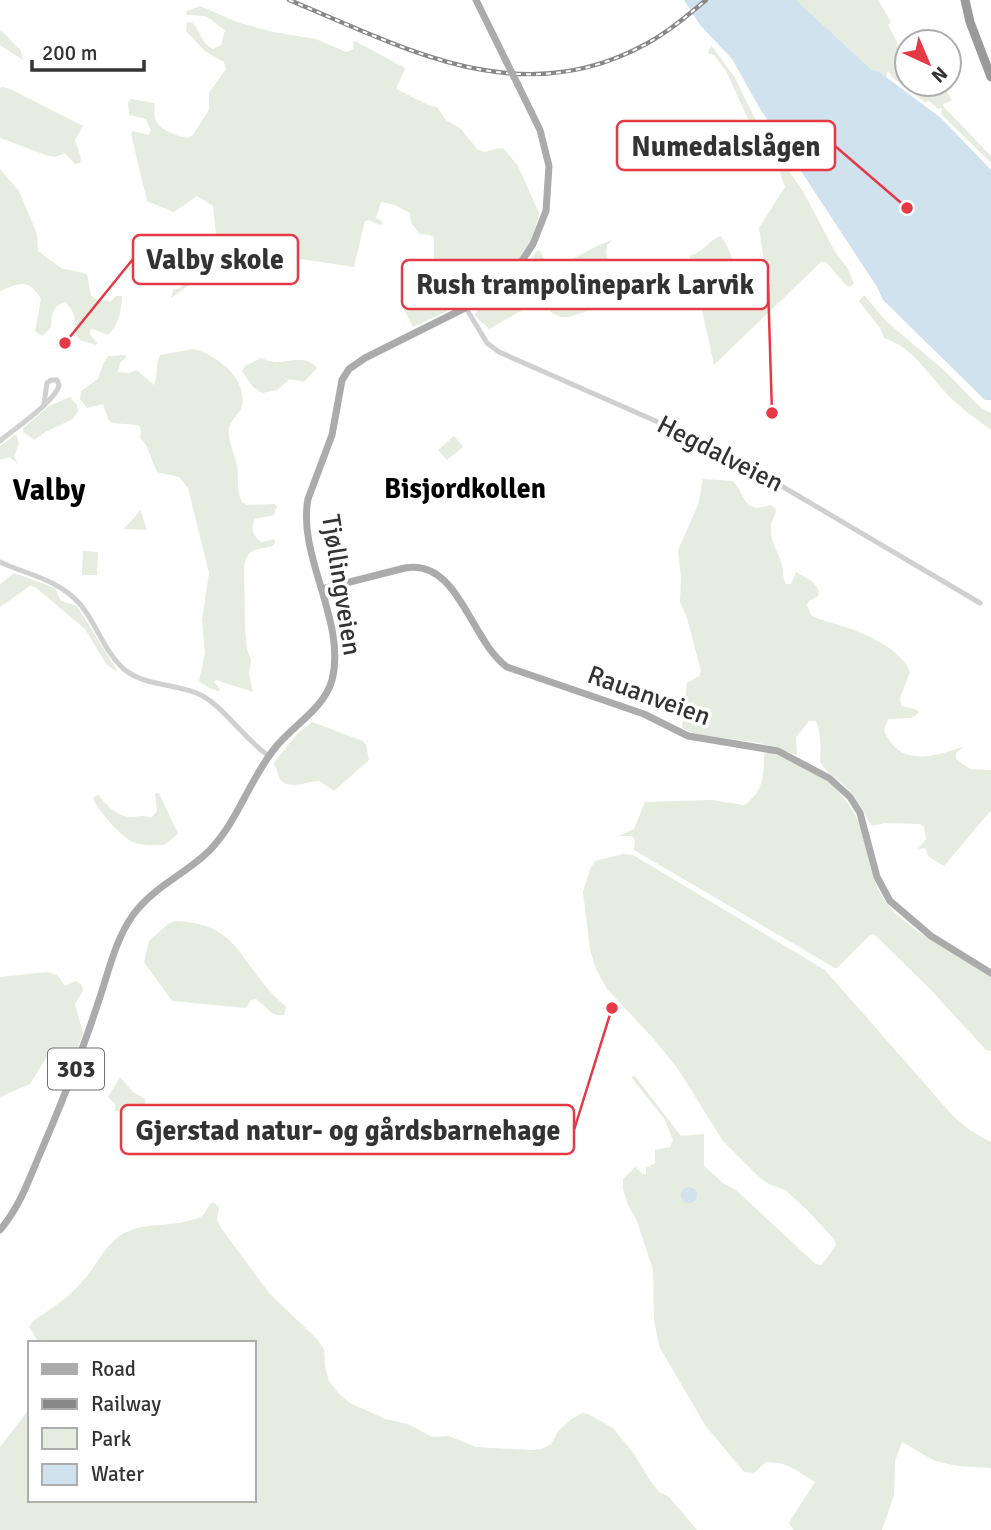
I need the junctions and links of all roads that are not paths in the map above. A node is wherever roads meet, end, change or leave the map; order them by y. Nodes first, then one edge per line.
1 (476, 0) edge
2 (967, 0) edge
3 (991, 77) edge
4 (466, 308) junction
5 (44, 404) dead end
6 (0, 441) edge
7 (0, 562) edge
8 (322, 589) junction
9 (980, 603) dead end
10 (269, 756) junction
11 (991, 973) edge
12 (0, 1230) edge

1 - 4 main road, Tjøllingveien / 303, bridge
2 - 3 highway
4 - 8 main road, Tjøllingveien / 303
4 - 9 street, Hegdalveien
5 - 6 street
7 - 10 street
8 - 10 main road, Tjøllingveien / 303
8 - 11 main road, Rauanveien
10 - 12 main road, Tjøllingveien / 303

